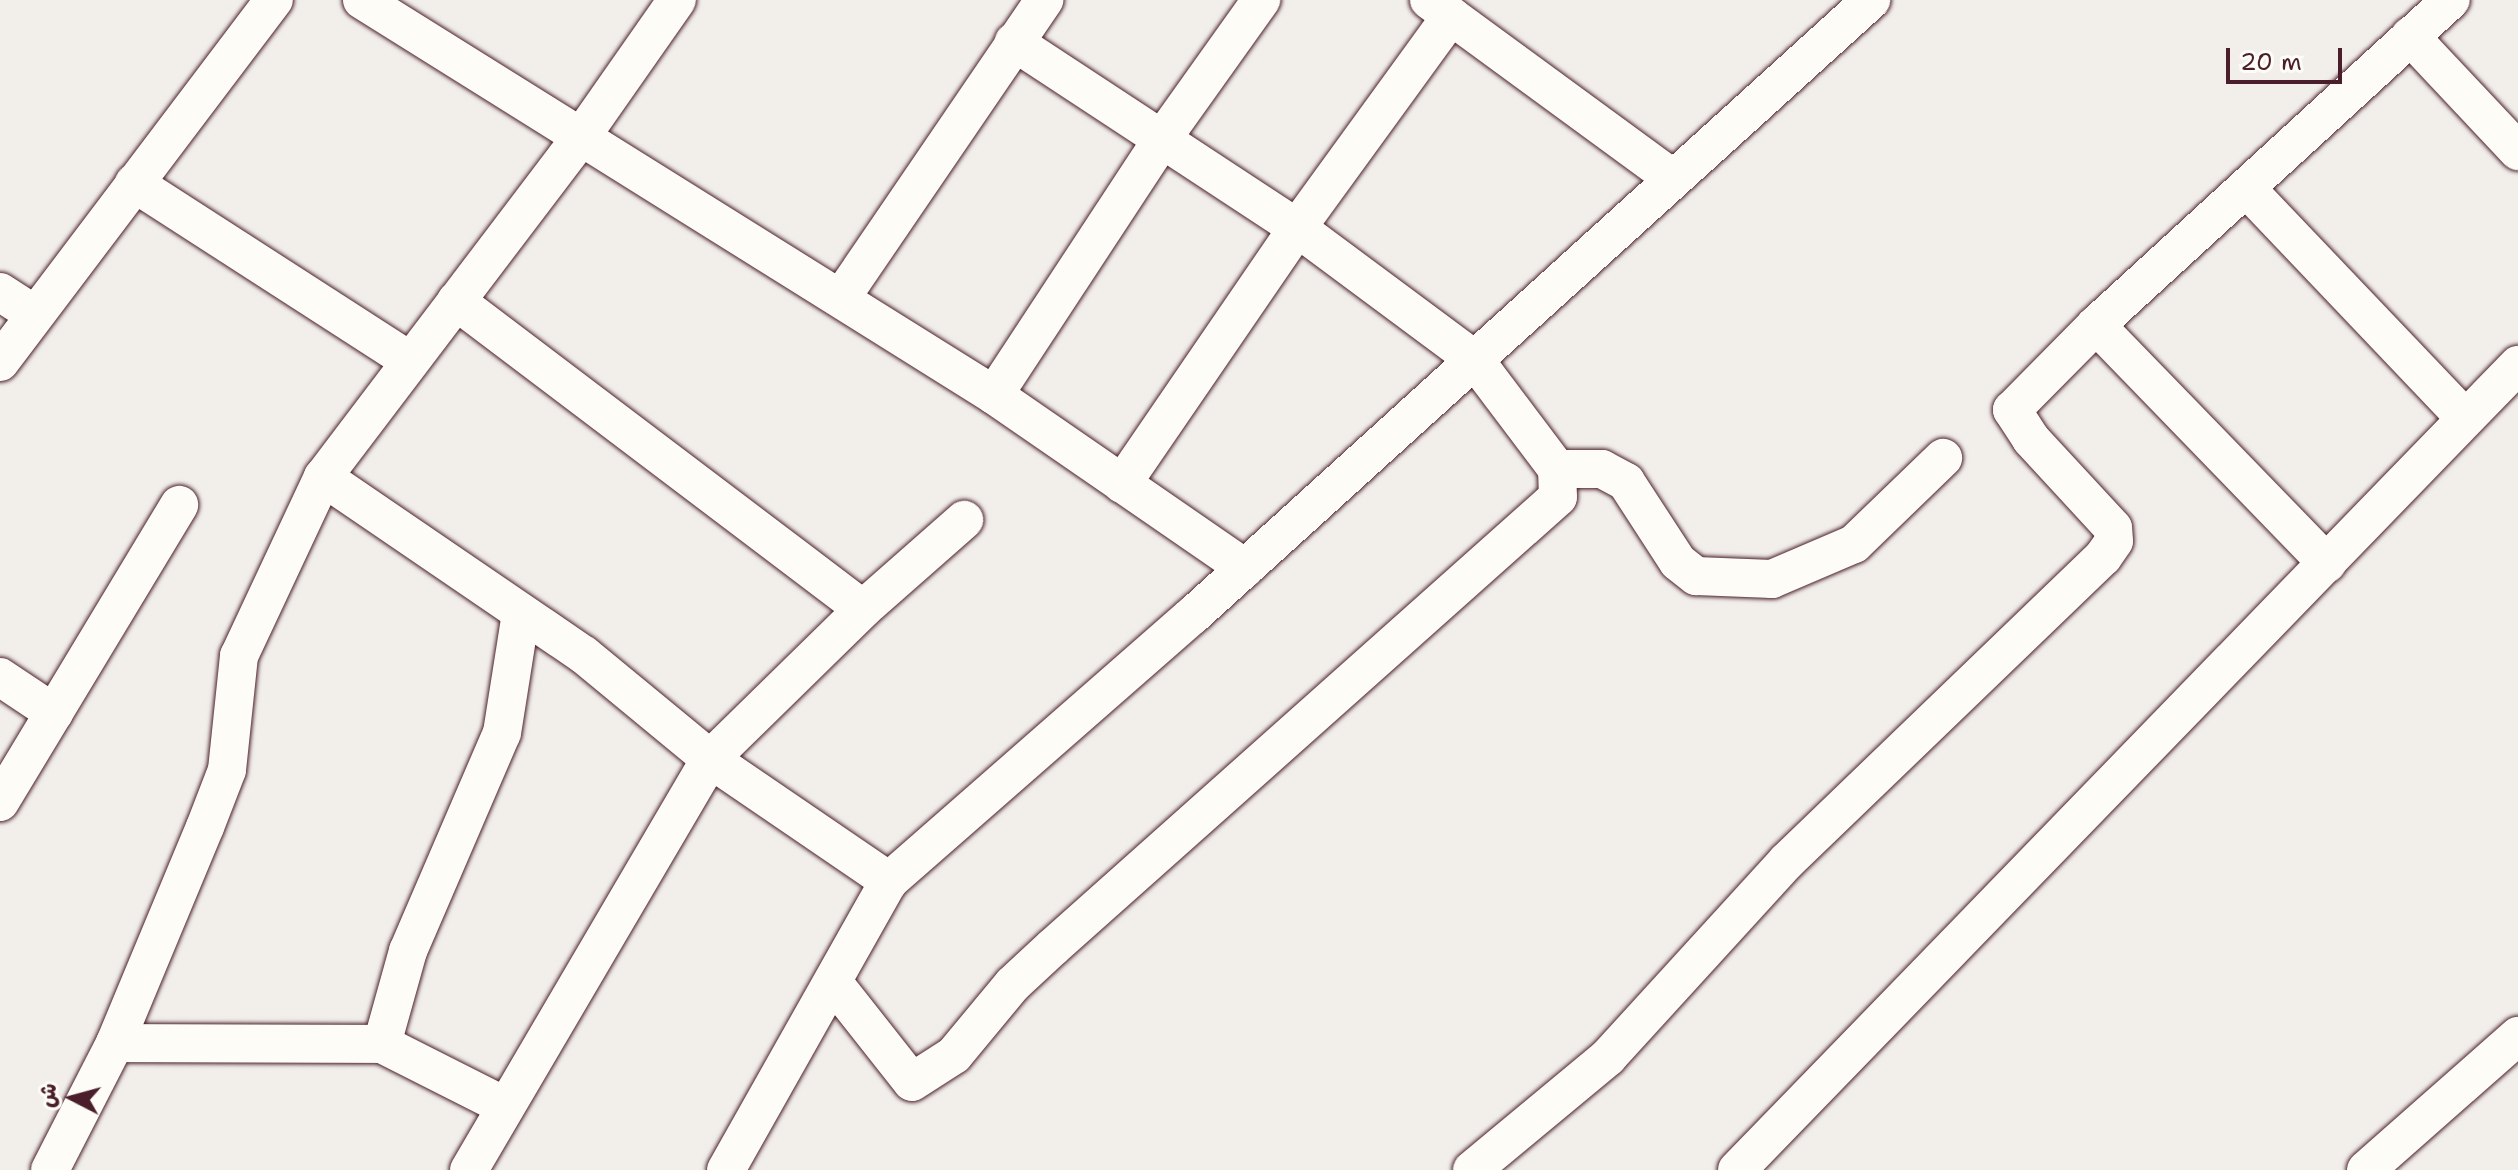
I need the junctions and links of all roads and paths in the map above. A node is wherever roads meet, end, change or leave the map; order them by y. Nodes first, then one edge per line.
1 (274, 0) edge
2 (362, 0) edge
3 (677, 0) edge
4 (1044, 0) edge
5 (1261, 0) edge
6 (1871, 0) edge
7 (2451, 0) edge
8 (1440, 8) edge
9 (2410, 36) junction
10 (1014, 42) junction
11 (581, 137) junction
12 (1162, 139) junction
13 (2518, 151) edge
14 (1672, 178) junction
15 (134, 183) junction
16 (2246, 188) junction
17 (1297, 228) junction
18 (0, 292) edge
19 (841, 298) junction
20 (456, 301) junction
21 (34, 314) junction
22 (2096, 325) junction
23 (409, 360) junction
24 (1475, 360) junction
25 (0, 362) edge
26 (2518, 365) edge
27 (994, 395) junction
28 (2465, 418) junction
29 (1943, 458) dead end
30 (1557, 469) junction
31 (323, 477) junction
32 (1122, 484) junction
33 (179, 505) dead end
34 (964, 520) dead end
35 (2327, 563) junction
36 (1245, 568) junction
37 (863, 609) junction
38 (521, 613) junction
39 (0, 677) edge
40 (54, 713) junction
41 (710, 759) junction
42 (0, 802) edge
43 (889, 881) junction
44 (833, 982) junction
45 (2518, 1036) edge
46 (115, 1043) junction
47 (382, 1044) junction
48 (505, 1106) junction
49 (2373, 1167) edge
50 (50, 1170) edge
51 (469, 1170) edge
52 (726, 1170) edge
53 (1472, 1170) edge
54 (1737, 1170) edge

1 - 15 street
2 - 11 street
3 - 11 street
4 - 10 street
5 - 12 street
6 - 14 street
7 - 9 street
8 - 14 street
8 - 17 street
9 - 13 street
9 - 16 street
10 - 12 street
10 - 19 street
11 - 19 street
11 - 20 street
12 - 17 street
12 - 27 street
14 - 24 street
15 - 21 street
15 - 23 street
16 - 22 street
16 - 28 street
17 - 24 street
17 - 32 street
18 - 21 street
19 - 27 street
20 - 23 street
20 - 37 street
21 - 25 street
22 - 35 street
22 - 53 street
23 - 31 street
24 - 30 street
24 - 36 street
26 - 28 street
27 - 32 street
28 - 35 street
29 - 30 street
30 - 44 street
31 - 38 street
31 - 46 street
32 - 36 street
33 - 40 street
34 - 37 street
35 - 54 street
36 - 43 street
37 - 41 street
38 - 41 street
38 - 47 street
39 - 40 street
40 - 42 street
41 - 43 street
41 - 48 street
43 - 44 street
44 - 52 street
45 - 49 street
46 - 47 street
46 - 50 street
47 - 48 street
48 - 51 street

